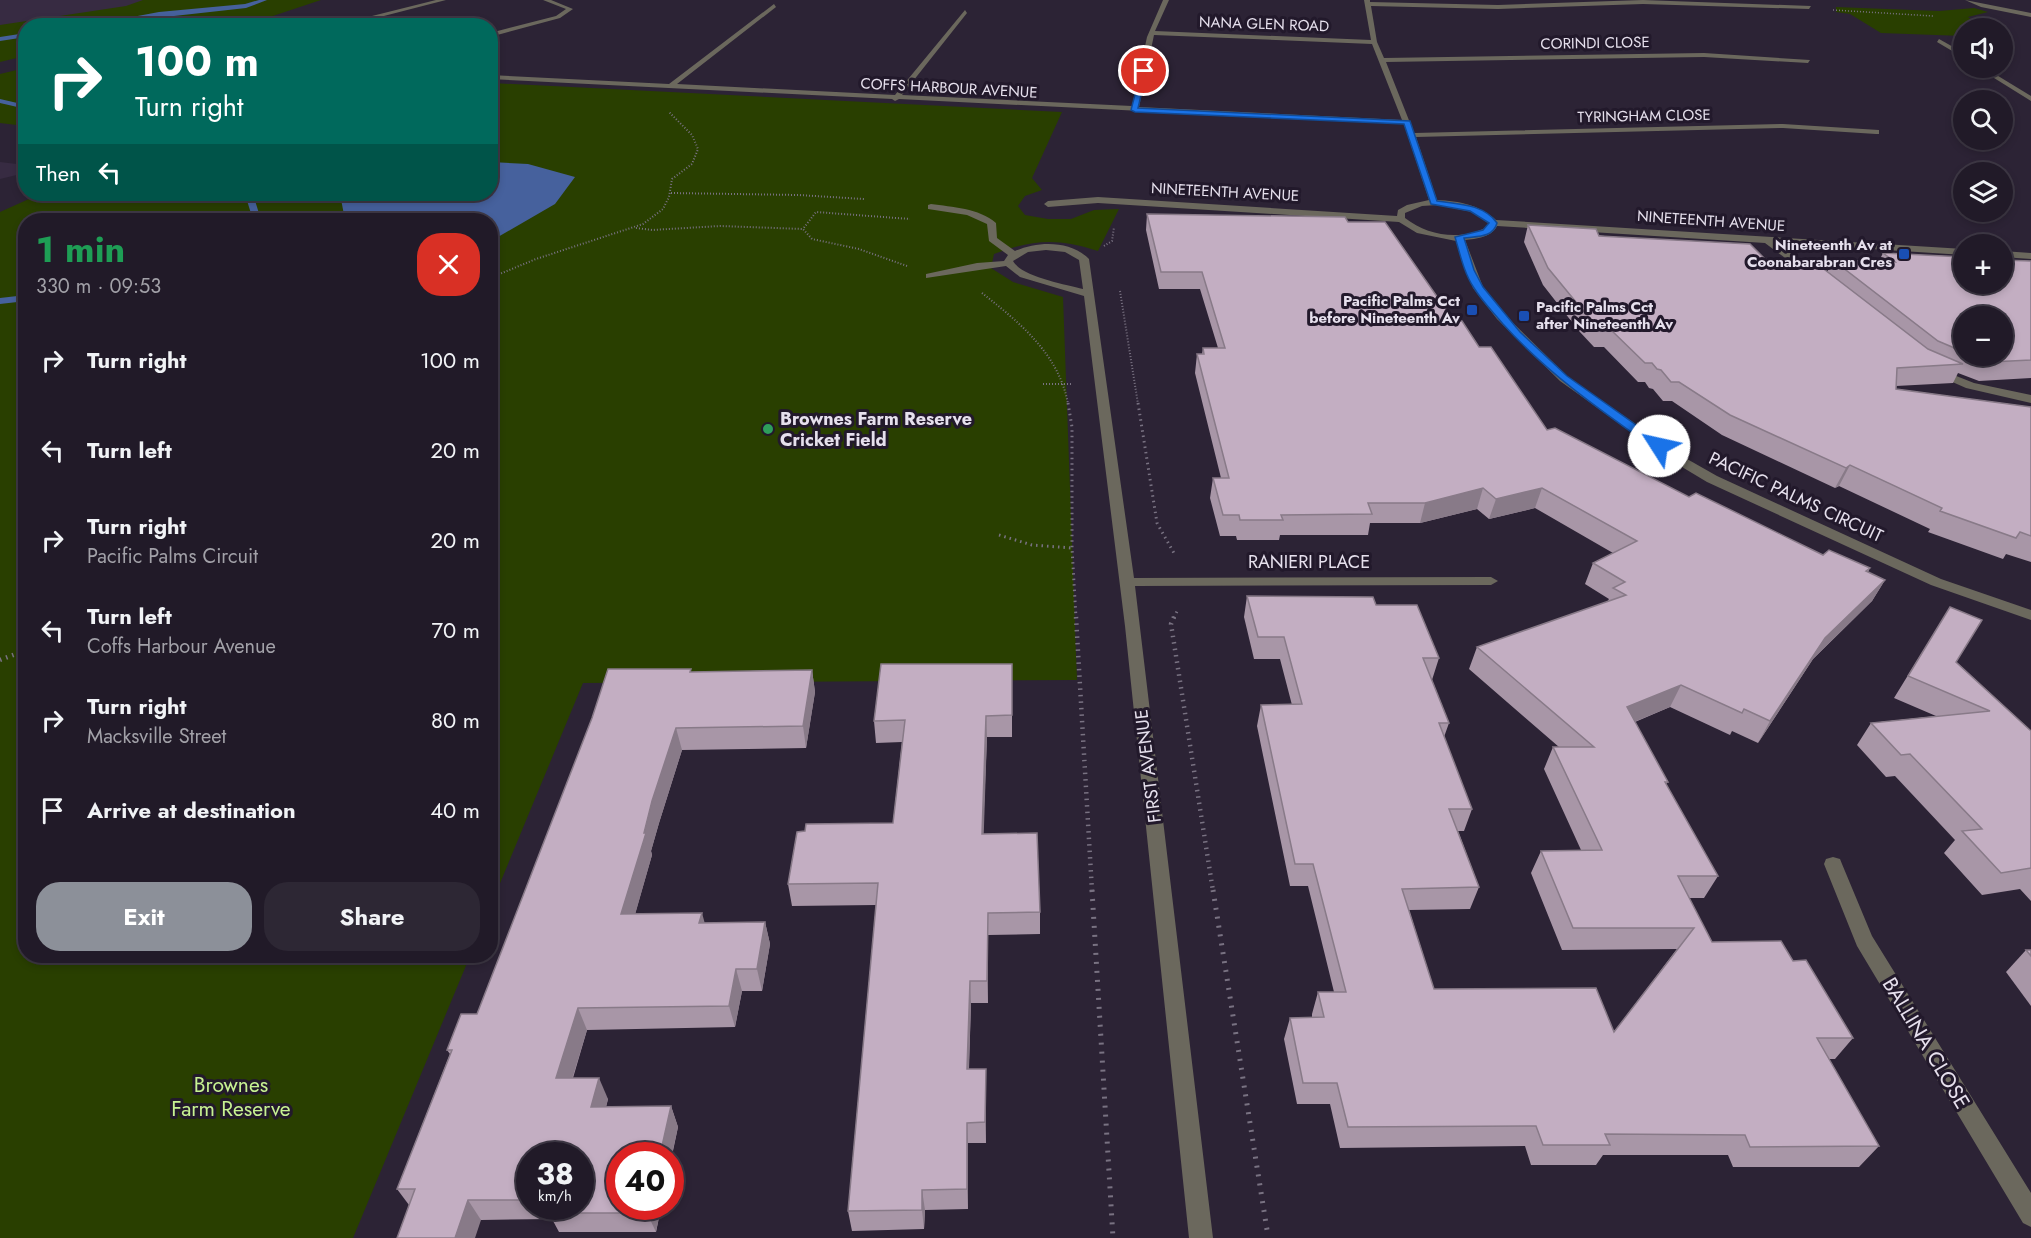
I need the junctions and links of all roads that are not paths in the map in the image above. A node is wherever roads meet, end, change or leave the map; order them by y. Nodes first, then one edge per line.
1 (443, 0) edge
2 (546, 0) edge
3 (1166, 0) edge
4 (1968, 0) edge
5 (1367, 2) edge
6 (774, 6) dead end
7 (1809, 7) road end
8 (965, 12) dead end
9 (2031, 15) edge
10 (368, 18) edge
11 (498, 33) edge
12 (1152, 33) junction
13 (1940, 41) dead end
14 (1374, 42) junction
15 (1953, 49) edge
16 (1383, 60) junction
17 (1808, 61) dead end
18 (498, 77) edge
19 (1997, 78) edge
20 (669, 87) junction
21 (895, 99) junction
22 (2031, 99) edge
23 (1135, 110) junction
24 (1407, 122) junction
25 (1876, 132) dead end
26 (1412, 135) junction
27 (1434, 202) junction
28 (1048, 204) dead end
29 (932, 207) dead end
30 (1401, 219) junction
31 (1493, 223) junction
32 (1460, 237) junction
33 (1768, 240) junction
34 (1953, 251) edge
35 (2013, 255) edge
36 (2031, 256) edge
37 (1012, 259) junction
38 (929, 276) road end
39 (1814, 276) edge
40 (1089, 294) junction
41 (1923, 364) edge
42 (2031, 399) edge
43 (1491, 581) dead end
44 (1127, 582) junction
45 (2031, 615) edge
46 (1833, 864) dead end
47 (2031, 1215) edge
48 (1202, 1238) edge

1 - 10 street
2 - 11 street
3 - 12 street
4 - 9 street
5 - 7 street
5 - 14 street
6 - 20 street
8 - 21 street
12 - 14 street, NANA GLEN ROAD
12 - 23 street
13 - 15 street
14 - 16 street
16 - 17 street, CORINDI CLOSE
16 - 24 street
18 - 20 street, COFFS HARBOUR AVENUE
19 - 22 street
20 - 21 street, COFFS HARBOUR AVENUE
21 - 23 street, COFFS HARBOUR AVENUE
23 - 24 street, COFFS HARBOUR AVENUE
24 - 26 street
25 - 26 street, TYRINGHAM CLOSE
26 - 27 street
27 - 30 street
27 - 31 street
28 - 30 street, NINETEENTH AVENUE
29 - 37 street
30 - 32 street
31 - 32 street
31 - 33 street, NINETEENTH AVENUE
32 - 45 street, PACIFIC PALMS CIRCUIT
33 - 34 street, NINETEENTH AVENUE
33 - 39 street
35 - 36 street
37 - 38 street
37 - 40 street
37 - 40 street, FIRST AVENUE
40 - 44 street, FIRST AVENUE
41 - 42 street
43 - 44 street, RANIERI PLACE
44 - 48 street, FIRST AVENUE
46 - 47 street, BALLINA CLOSE

